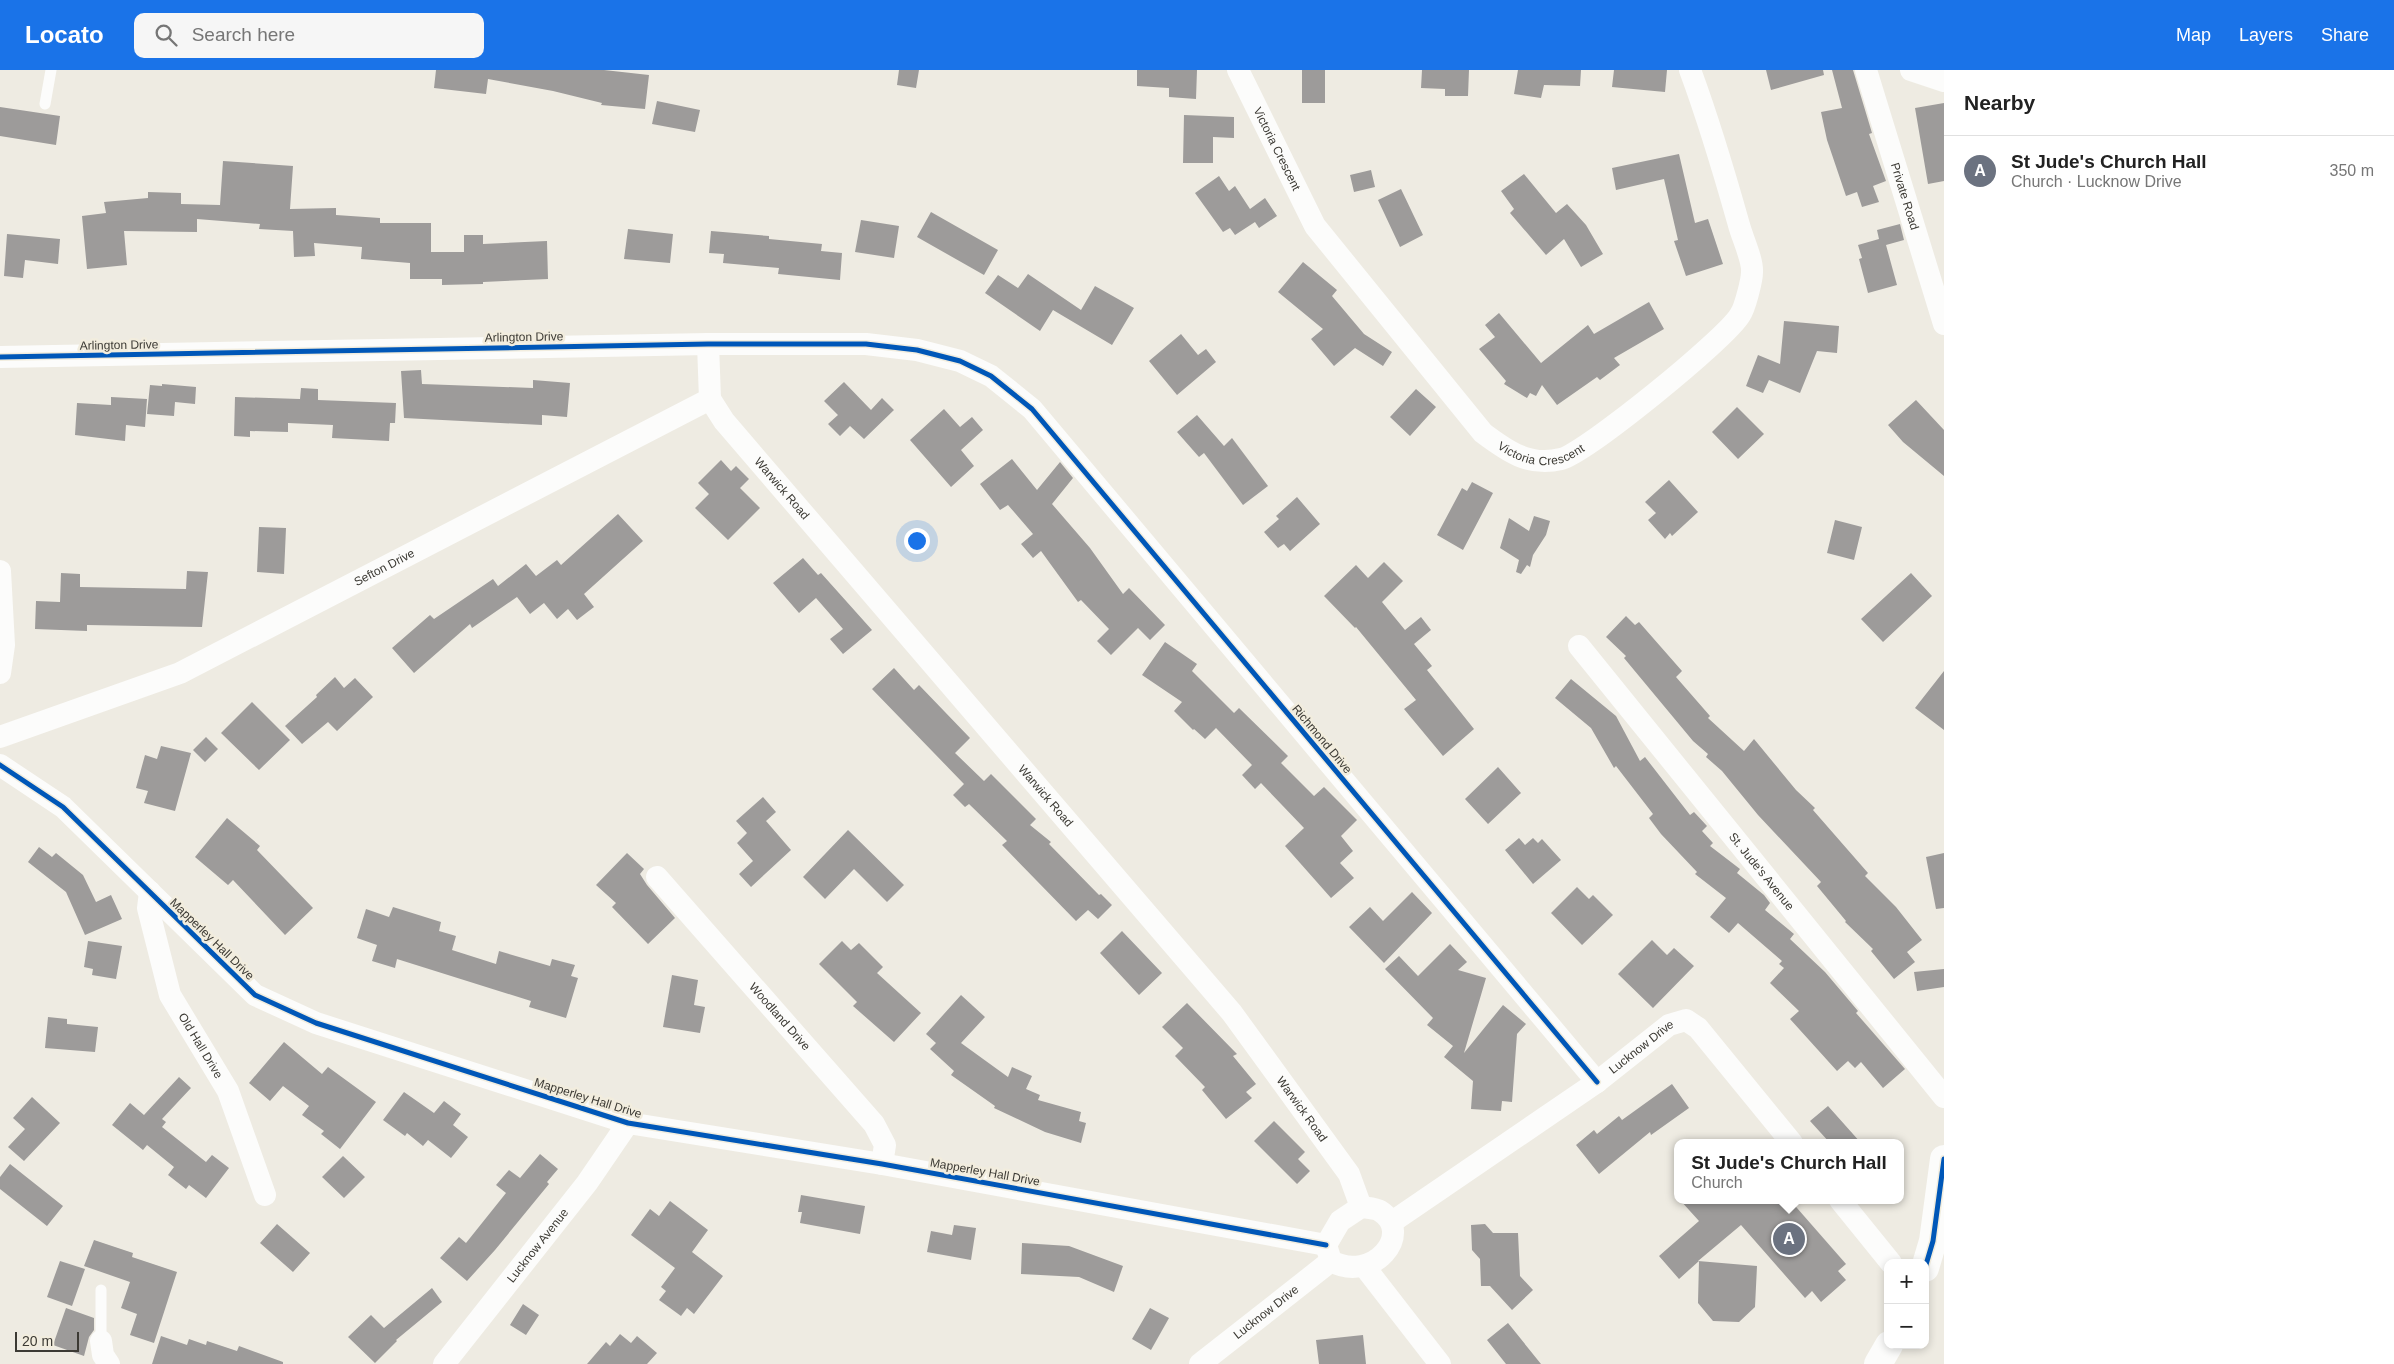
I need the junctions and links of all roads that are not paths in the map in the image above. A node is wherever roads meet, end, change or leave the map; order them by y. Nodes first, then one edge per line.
1 (51, 70) edge
2 (1238, 70) edge
3 (1690, 70) edge
4 (1866, 70) edge
5 (1911, 70) edge
6 (1944, 80) edge
7 (45, 104) dead end
8 (1944, 324) edge
9 (708, 344) junction
10 (0, 358) edge
11 (710, 399) junction
12 (1032, 409) joint
13 (0, 571) edge
14 (1579, 646) dead end
15 (0, 674) edge
16 (0, 736) edge
17 (0, 765) edge
18 (657, 877) dead end
19 (150, 892) junction
20 (1596, 1082) junction
21 (1944, 1097) edge
22 (628, 1123) junction
23 (1789, 1139) edge
24 (1944, 1158) edge
25 (882, 1164) junction
26 (266, 1195) dead end
27 (1843, 1204) edge
28 (1361, 1207) junction
29 (1392, 1222) junction
30 (1939, 1243) edge
31 (1329, 1253) junction
32 (1888, 1259) edge
33 (1929, 1261) edge
34 (1364, 1266) junction
35 (101, 1290) dead end
36 (101, 1341) joint
37 (1887, 1349) edge
38 (109, 1364) edge
39 (444, 1364) edge
40 (1200, 1364) edge
41 (1440, 1364) edge
42 (1878, 1364) edge

1 - 7 lane
2 - 3 street, Victoria Crescent
4 - 8 street, Private Road
5 - 6 street
9 - 10 street, Arlington Drive
9 - 11 street
9 - 12 street, Arlington Drive
11 - 16 street, Sefton Drive
11 - 28 street, Warwick Road
12 - 20 street, Richmond Drive
13 - 15 street
14 - 21 street, St. Jude's Avenue
17 - 19 street, Mapperley Hall Drive
18 - 25 street, Woodland Drive
19 - 22 street, Mapperley Hall Drive
19 - 26 street, Old Hall Drive
20 - 23 street, Lucknow Drive
20 - 29 street, Lucknow Drive
22 - 25 street, Mapperley Hall Drive
22 - 39 street, Lucknow Avenue
24 - 30 main road
25 - 31 street, Mapperley Hall Drive
27 - 32 street
28 - 29 street
28 - 31 street, Lucknow Drive
29 - 34 street
30 - 33 main road
31 - 34 street
31 - 40 street, Lucknow Drive
34 - 41 street
35 - 36 lane
36 - 38 street
37 - 42 main road

